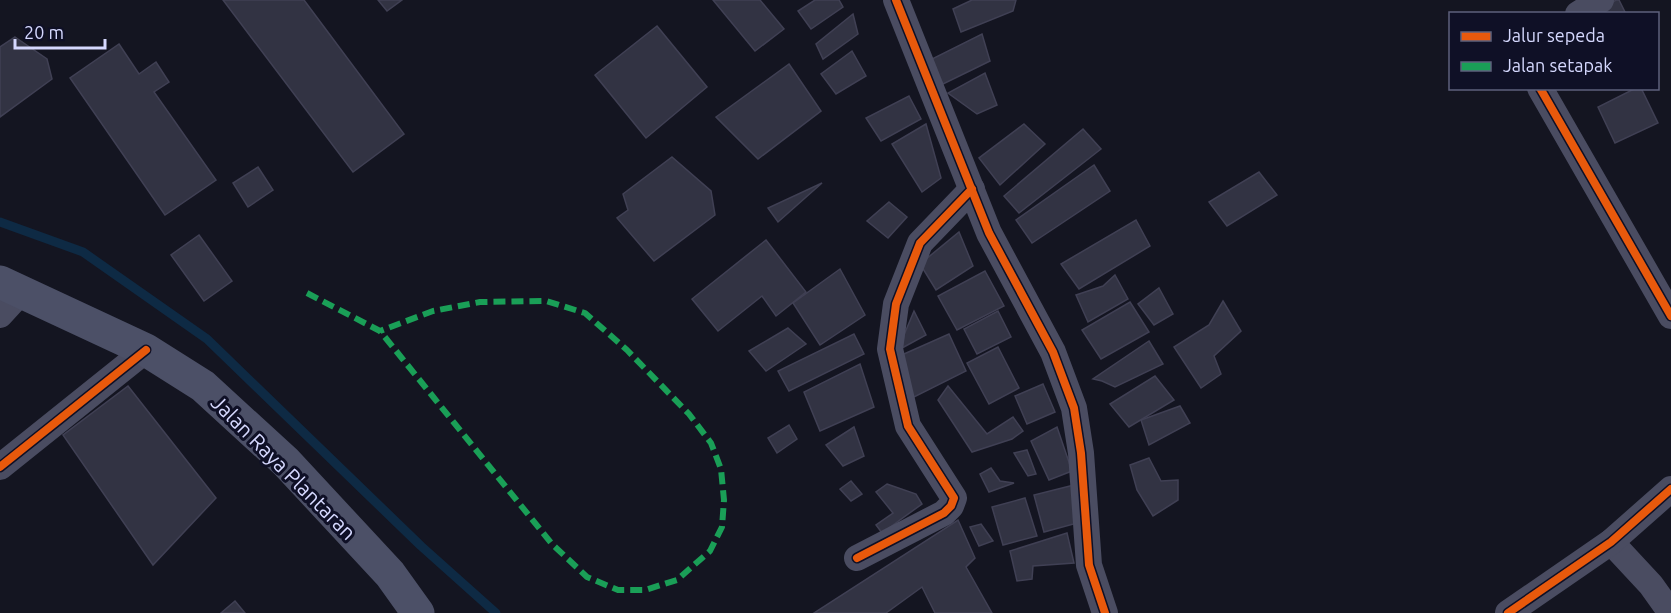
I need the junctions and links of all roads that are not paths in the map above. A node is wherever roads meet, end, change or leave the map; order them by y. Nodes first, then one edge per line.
1 (897, 0) edge
2 (1601, 0) edge
3 (1581, 12) edge
4 (1541, 90) edge
5 (972, 189) junction
6 (11, 287) edge
7 (0, 315) edge
8 (1671, 316) edge
9 (146, 350) junction
10 (0, 467) edge
11 (1671, 489) edge
12 (1611, 542) junction
13 (857, 558) dead end
14 (418, 613) edge
15 (1105, 613) edge
16 (1508, 613) edge
17 (1671, 613) edge

1 - 5 street
2 - 3 street
4 - 8 street
5 - 13 street
5 - 15 street
6 - 7 street
6 - 9 main road, Jalan Raya Plantaran
9 - 10 street
9 - 14 main road, Jalan Raya Plantaran
11 - 12 street
12 - 16 street
12 - 17 street

